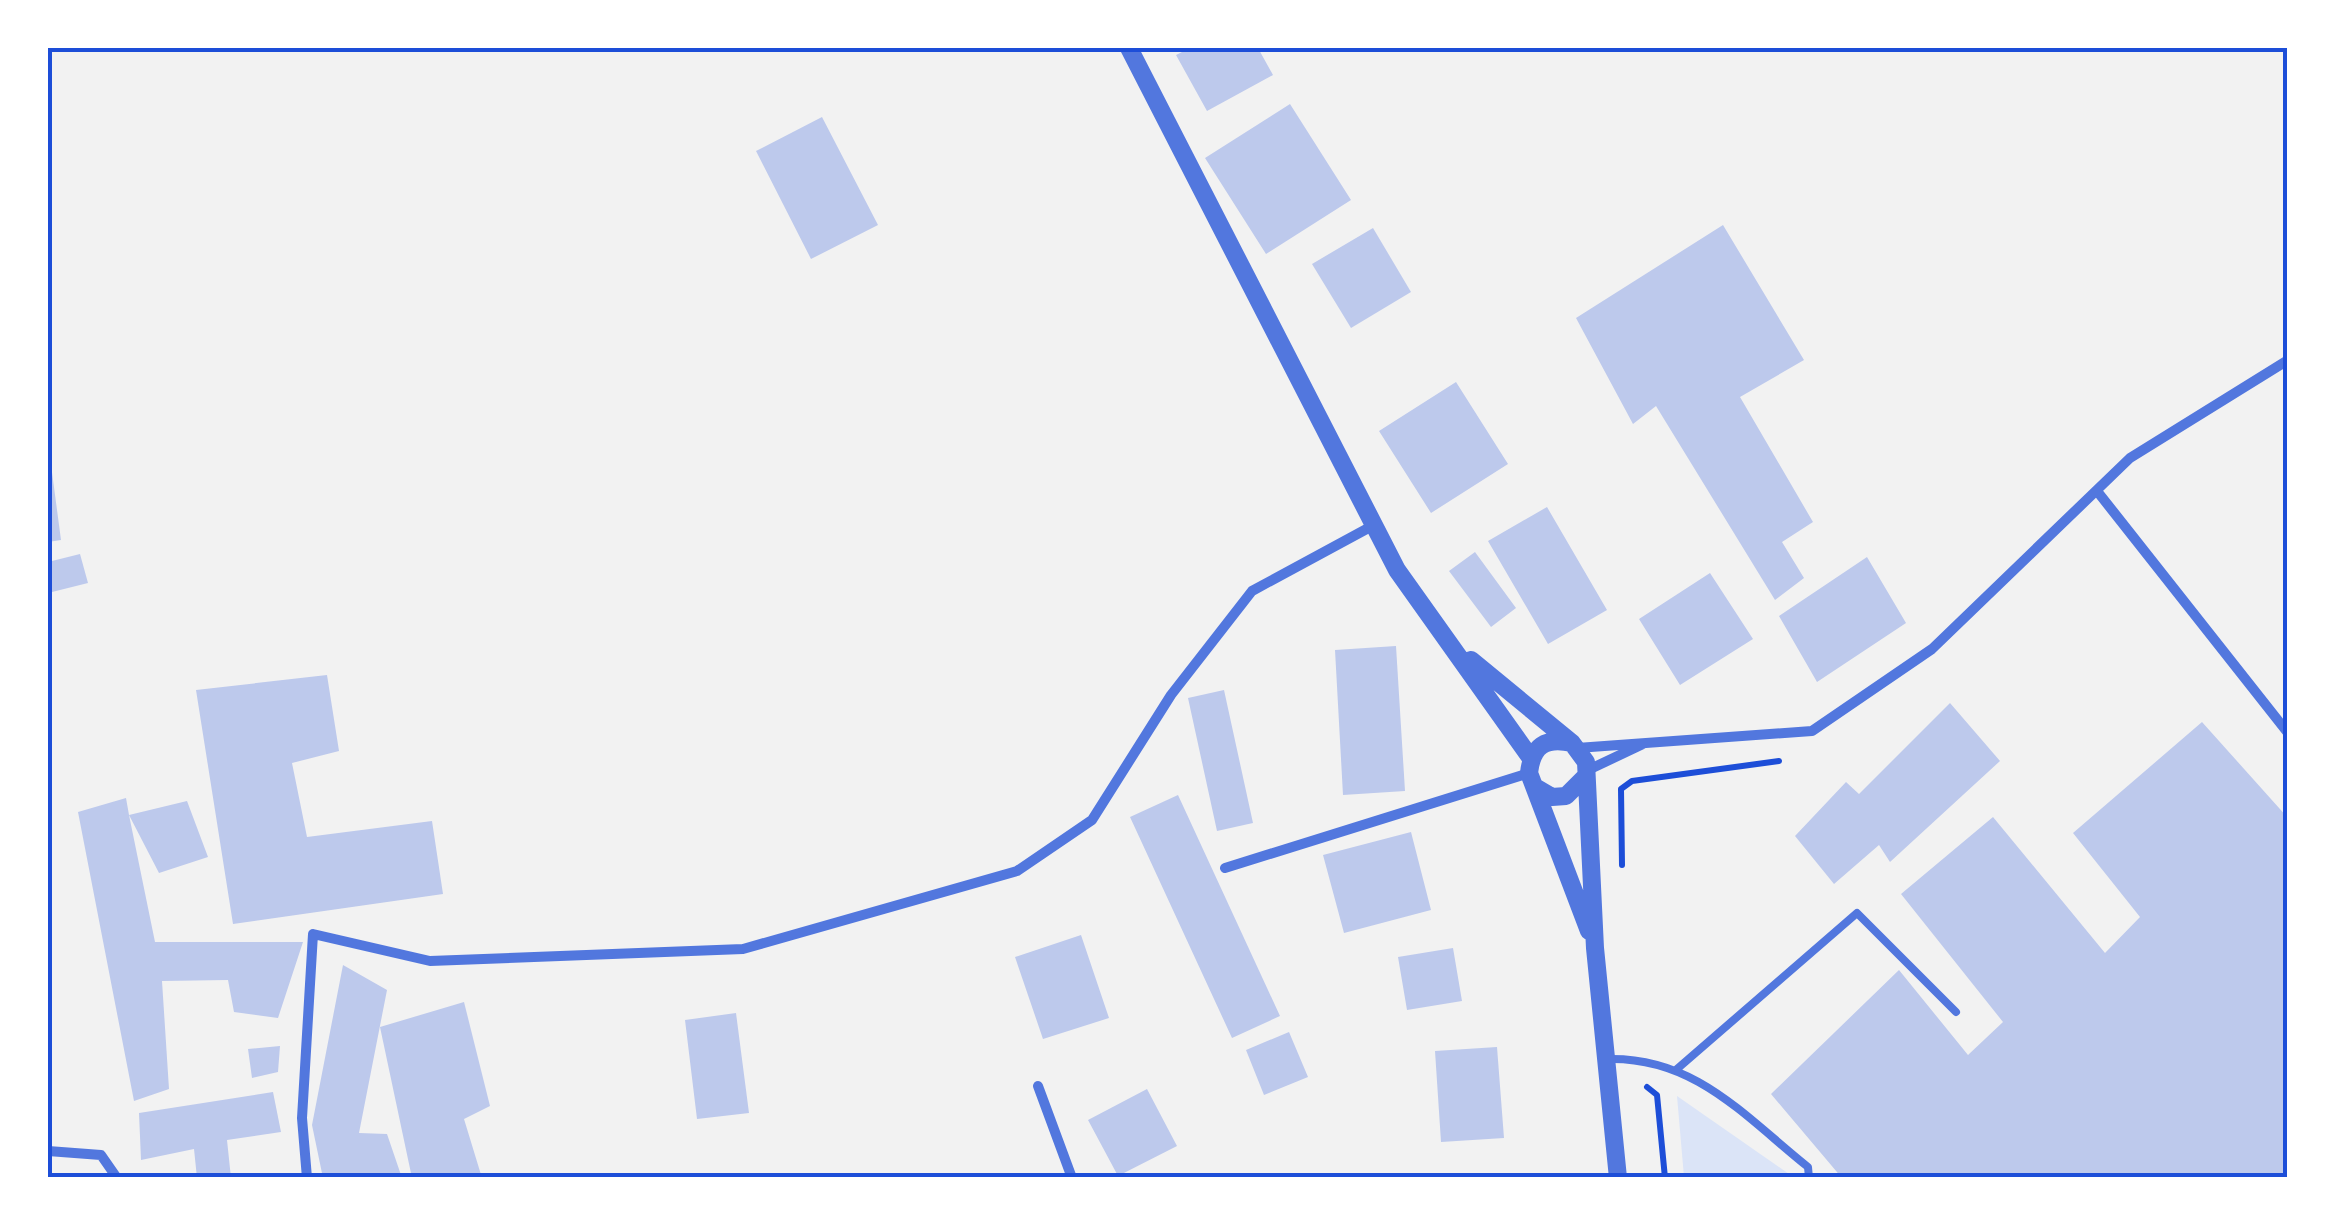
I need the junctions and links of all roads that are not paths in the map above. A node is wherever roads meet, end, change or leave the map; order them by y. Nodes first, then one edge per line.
1 (1129, 48) edge
2 (2288, 360) edge
3 (2098, 492) junction
4 (1374, 525) junction
5 (1451, 644) junction
6 (2288, 733) edge
7 (1652, 739) junction
8 (1574, 745) junction
9 (1532, 772) junction
10 (1585, 774) junction
11 (1225, 868) dead end
12 (1595, 948) junction
13 (1956, 1012) dead end
14 (1606, 1058) junction
15 (1678, 1069) junction
16 (1038, 1086) dead end
17 (48, 1151) edge
18 (117, 1178) edge
19 (307, 1178) edge
20 (1072, 1178) edge
21 (1618, 1178) edge
22 (1809, 1178) edge

1 - 4 street
2 - 3 street
3 - 6 street
3 - 7 street
4 - 5 street
4 - 19 street
5 - 8 street
5 - 9 street
7 - 8 street
7 - 10 street
8 - 9 street
8 - 10 street
9 - 10 street
9 - 11 street
9 - 12 street
10 - 12 street
12 - 14 street
13 - 15 lane
14 - 15 lane
14 - 21 street
15 - 22 lane
16 - 20 street
17 - 18 street

